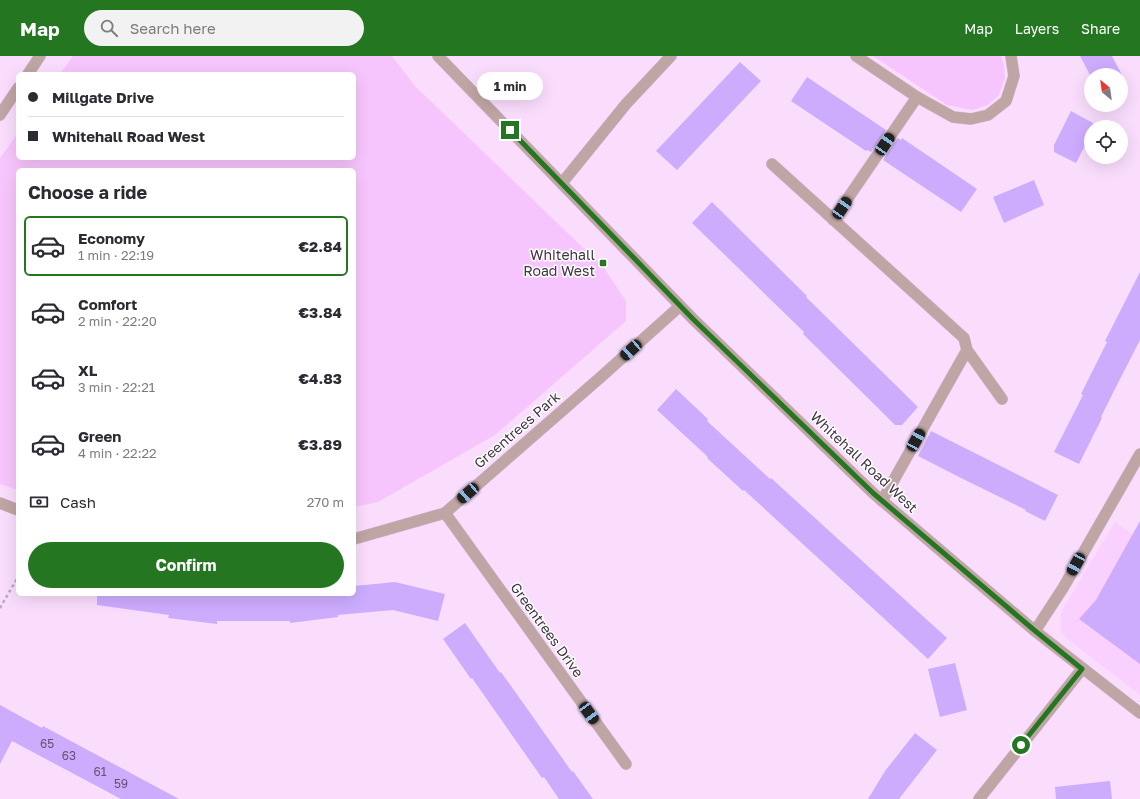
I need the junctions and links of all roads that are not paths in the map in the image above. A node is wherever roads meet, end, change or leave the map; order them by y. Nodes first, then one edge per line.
1 (40, 56) edge
2 (438, 56) edge
3 (671, 56) edge
4 (856, 56) edge
5 (1011, 56) edge
6 (29, 72) edge
7 (16, 91) edge
8 (917, 97) junction
9 (0, 115) edge
10 (772, 164) dead end
11 (562, 183) junction
12 (834, 220) junction
13 (680, 306) junction
14 (967, 350) junction
15 (1002, 399) dead end
16 (1140, 454) edge
17 (882, 501) junction
18 (0, 503) edge
19 (16, 509) edge
20 (445, 513) junction
21 (356, 538) edge
22 (1034, 630) junction
23 (1082, 669) junction
24 (1140, 713) edge
25 (626, 764) dead end
26 (979, 799) edge

1 - 6 street
2 - 11 street, Whitehall Road West
3 - 11 street
4 - 8 street
5 - 8 street
7 - 9 street
8 - 12 street
10 - 12 street
11 - 13 street, Whitehall Road West
12 - 14 street
13 - 17 street, Whitehall Road West
13 - 20 street, Greentrees Park
14 - 15 street
14 - 17 street
16 - 22 street
17 - 22 street, Whitehall Road West
18 - 19 street
20 - 21 street, Greentrees Park
20 - 25 street, Greentrees Drive
22 - 23 street, Whitehall Road West
23 - 24 street, Whitehall Road West
23 - 26 street

